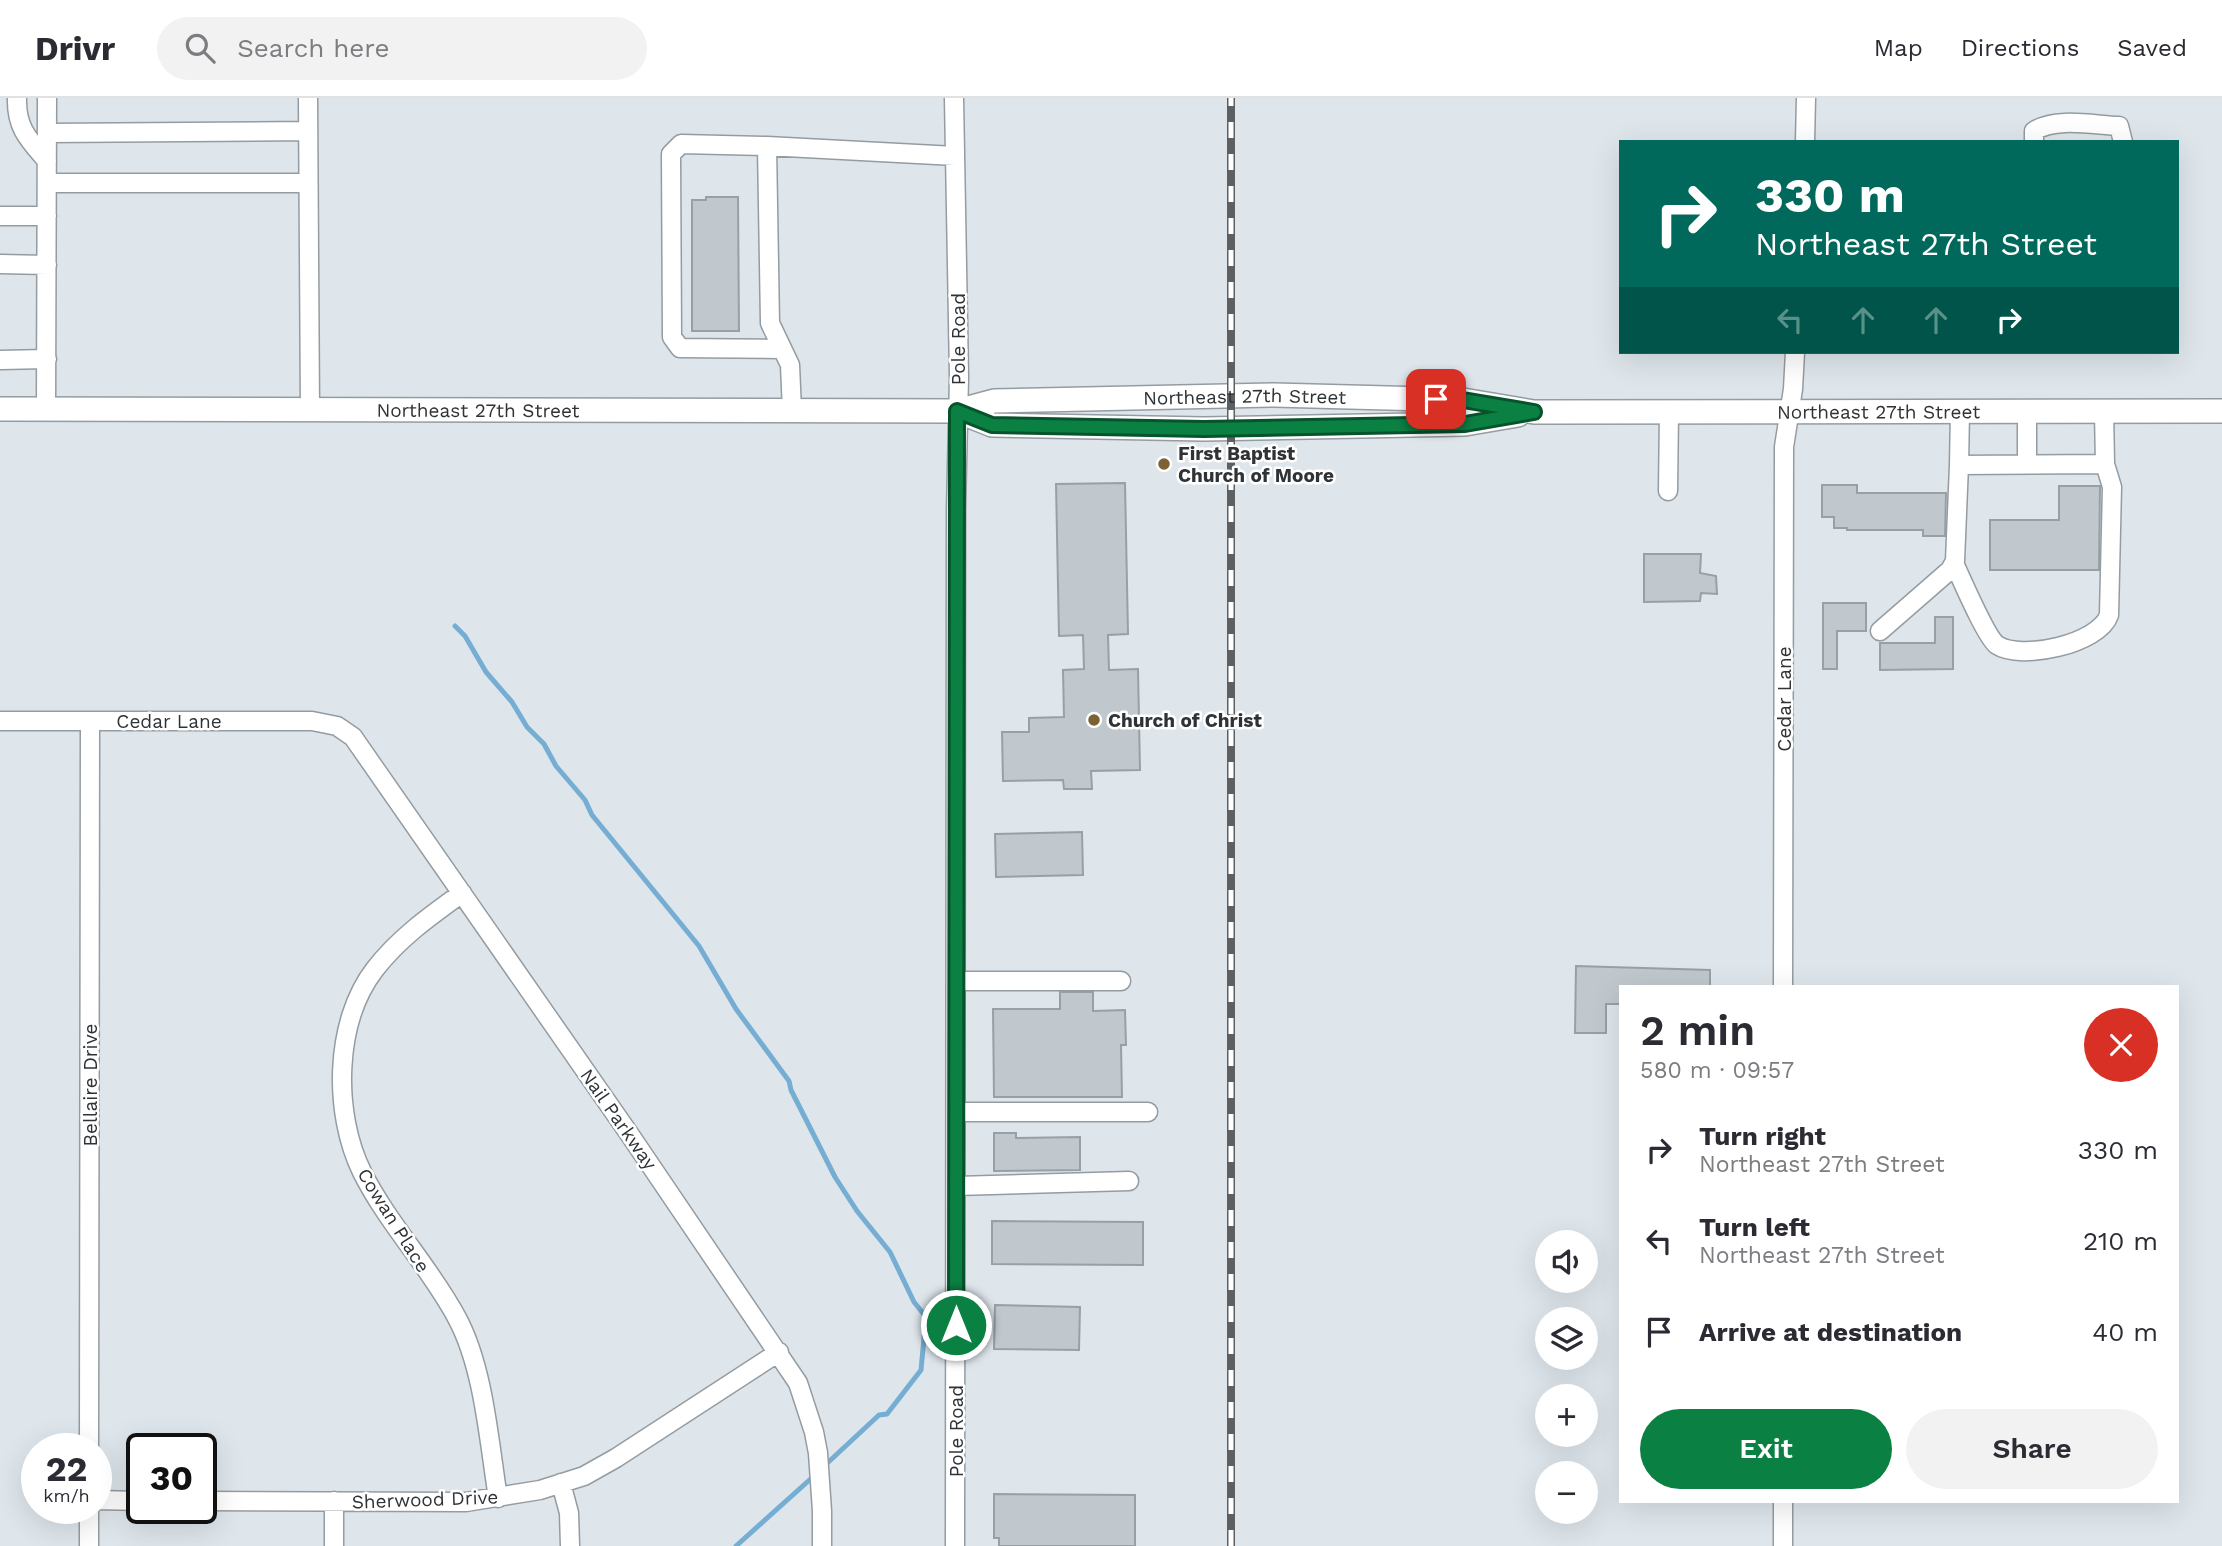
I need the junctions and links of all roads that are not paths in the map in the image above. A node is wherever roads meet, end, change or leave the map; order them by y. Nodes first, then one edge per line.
1 (17, 98) edge
2 (47, 98) edge
3 (308, 98) edge
4 (954, 98) edge
5 (1806, 98) edge
6 (308, 131) junction
7 (47, 133) junction
8 (1805, 140) edge
9 (2034, 140) edge
10 (2122, 140) edge
11 (767, 146) junction
12 (955, 156) junction
13 (47, 161) junction
14 (47, 183) junction
15 (308, 183) junction
16 (0, 216) edge
17 (47, 216) junction
18 (0, 264) edge
19 (47, 265) junction
20 (782, 349) junction
21 (1795, 354) edge
22 (47, 359) junction
23 (0, 360) edge
24 (46, 408) junction
25 (0, 409) edge
26 (310, 410) junction
27 (792, 411) junction
28 (957, 411) junction
29 (1959, 411) junction
30 (2027, 411) junction
31 (2104, 411) junction
32 (2222, 411) edge
33 (1534, 412) junction
34 (1670, 412) junction
35 (1789, 412) junction
36 (2027, 464) junction
37 (2105, 464) junction
38 (1959, 465) junction
39 (1668, 491) dead end
40 (1954, 563) junction
41 (1880, 631) dead end
42 (0, 721) edge
43 (90, 721) junction
44 (337, 726) joint
45 (463, 893) junction
46 (956, 981) junction
47 (1121, 981) dead end
48 (1783, 985) edge
49 (956, 1112) junction
50 (1147, 1112) dead end
51 (1129, 1181) dead end
52 (956, 1186) junction
53 (779, 1352) junction
54 (89, 1433) edge
55 (561, 1483) junction
56 (498, 1498) junction
57 (217, 1501) edge
58 (334, 1501) junction
59 (1783, 1503) edge
60 (89, 1524) edge
61 (89, 1546) edge
62 (334, 1546) edge
63 (570, 1546) edge
64 (822, 1546) edge
65 (955, 1546) edge
66 (1783, 1546) edge

1 - 13 street
2 - 7 street
3 - 6 street
4 - 12 street, Pole Road
5 - 8 street
6 - 7 street
6 - 15 street
7 - 13 street
9 - 10 street
11 - 12 street
11 - 20 street
11 - 20 street
12 - 28 street, Pole Road
13 - 14 street
14 - 15 street
14 - 17 street
15 - 26 street
16 - 17 street
17 - 19 street
18 - 19 street
19 - 22 street
20 - 27 street
21 - 35 street, Cedar Lane
22 - 23 street
22 - 24 street
24 - 25 main road, Northeast 27th Street
24 - 26 main road, Northeast 27th Street
26 - 27 main road, Northeast 27th Street
27 - 28 main road, Northeast 27th Street
28 - 33 main road, Northeast 27th Street
28 - 33 main road, Northeast 27th Street
28 - 46 street, Pole Road
29 - 30 main road, Northeast 27th Street
29 - 35 main road, Northeast 27th Street
29 - 38 street
30 - 31 main road, Northeast 27th Street
30 - 36 street
31 - 32 main road, Northeast 27th Street
31 - 37 street
33 - 34 main road, Northeast 27th Street
34 - 35 main road, Northeast 27th Street
34 - 39 street
35 - 48 street, Cedar Lane
36 - 37 street
36 - 38 street
37 - 40 street
38 - 40 street
40 - 41 street
42 - 43 street, Cedar Lane
43 - 44 street, Cedar Lane
43 - 54 street, Bellaire Drive
44 - 45 street, Nail Parkway
45 - 53 street, Nail Parkway
45 - 56 street, Cowan Place
46 - 47 street
46 - 49 street, Pole Road
49 - 50 street
49 - 52 street, Pole Road
51 - 52 street
52 - 65 street, Pole Road
53 - 55 street, Sherwood Drive
53 - 64 street, Nail Parkway
55 - 56 street, Sherwood Drive
55 - 63 street
56 - 58 street, Sherwood Drive
57 - 58 street, Sherwood Drive
58 - 62 street
59 - 66 street
60 - 61 street

